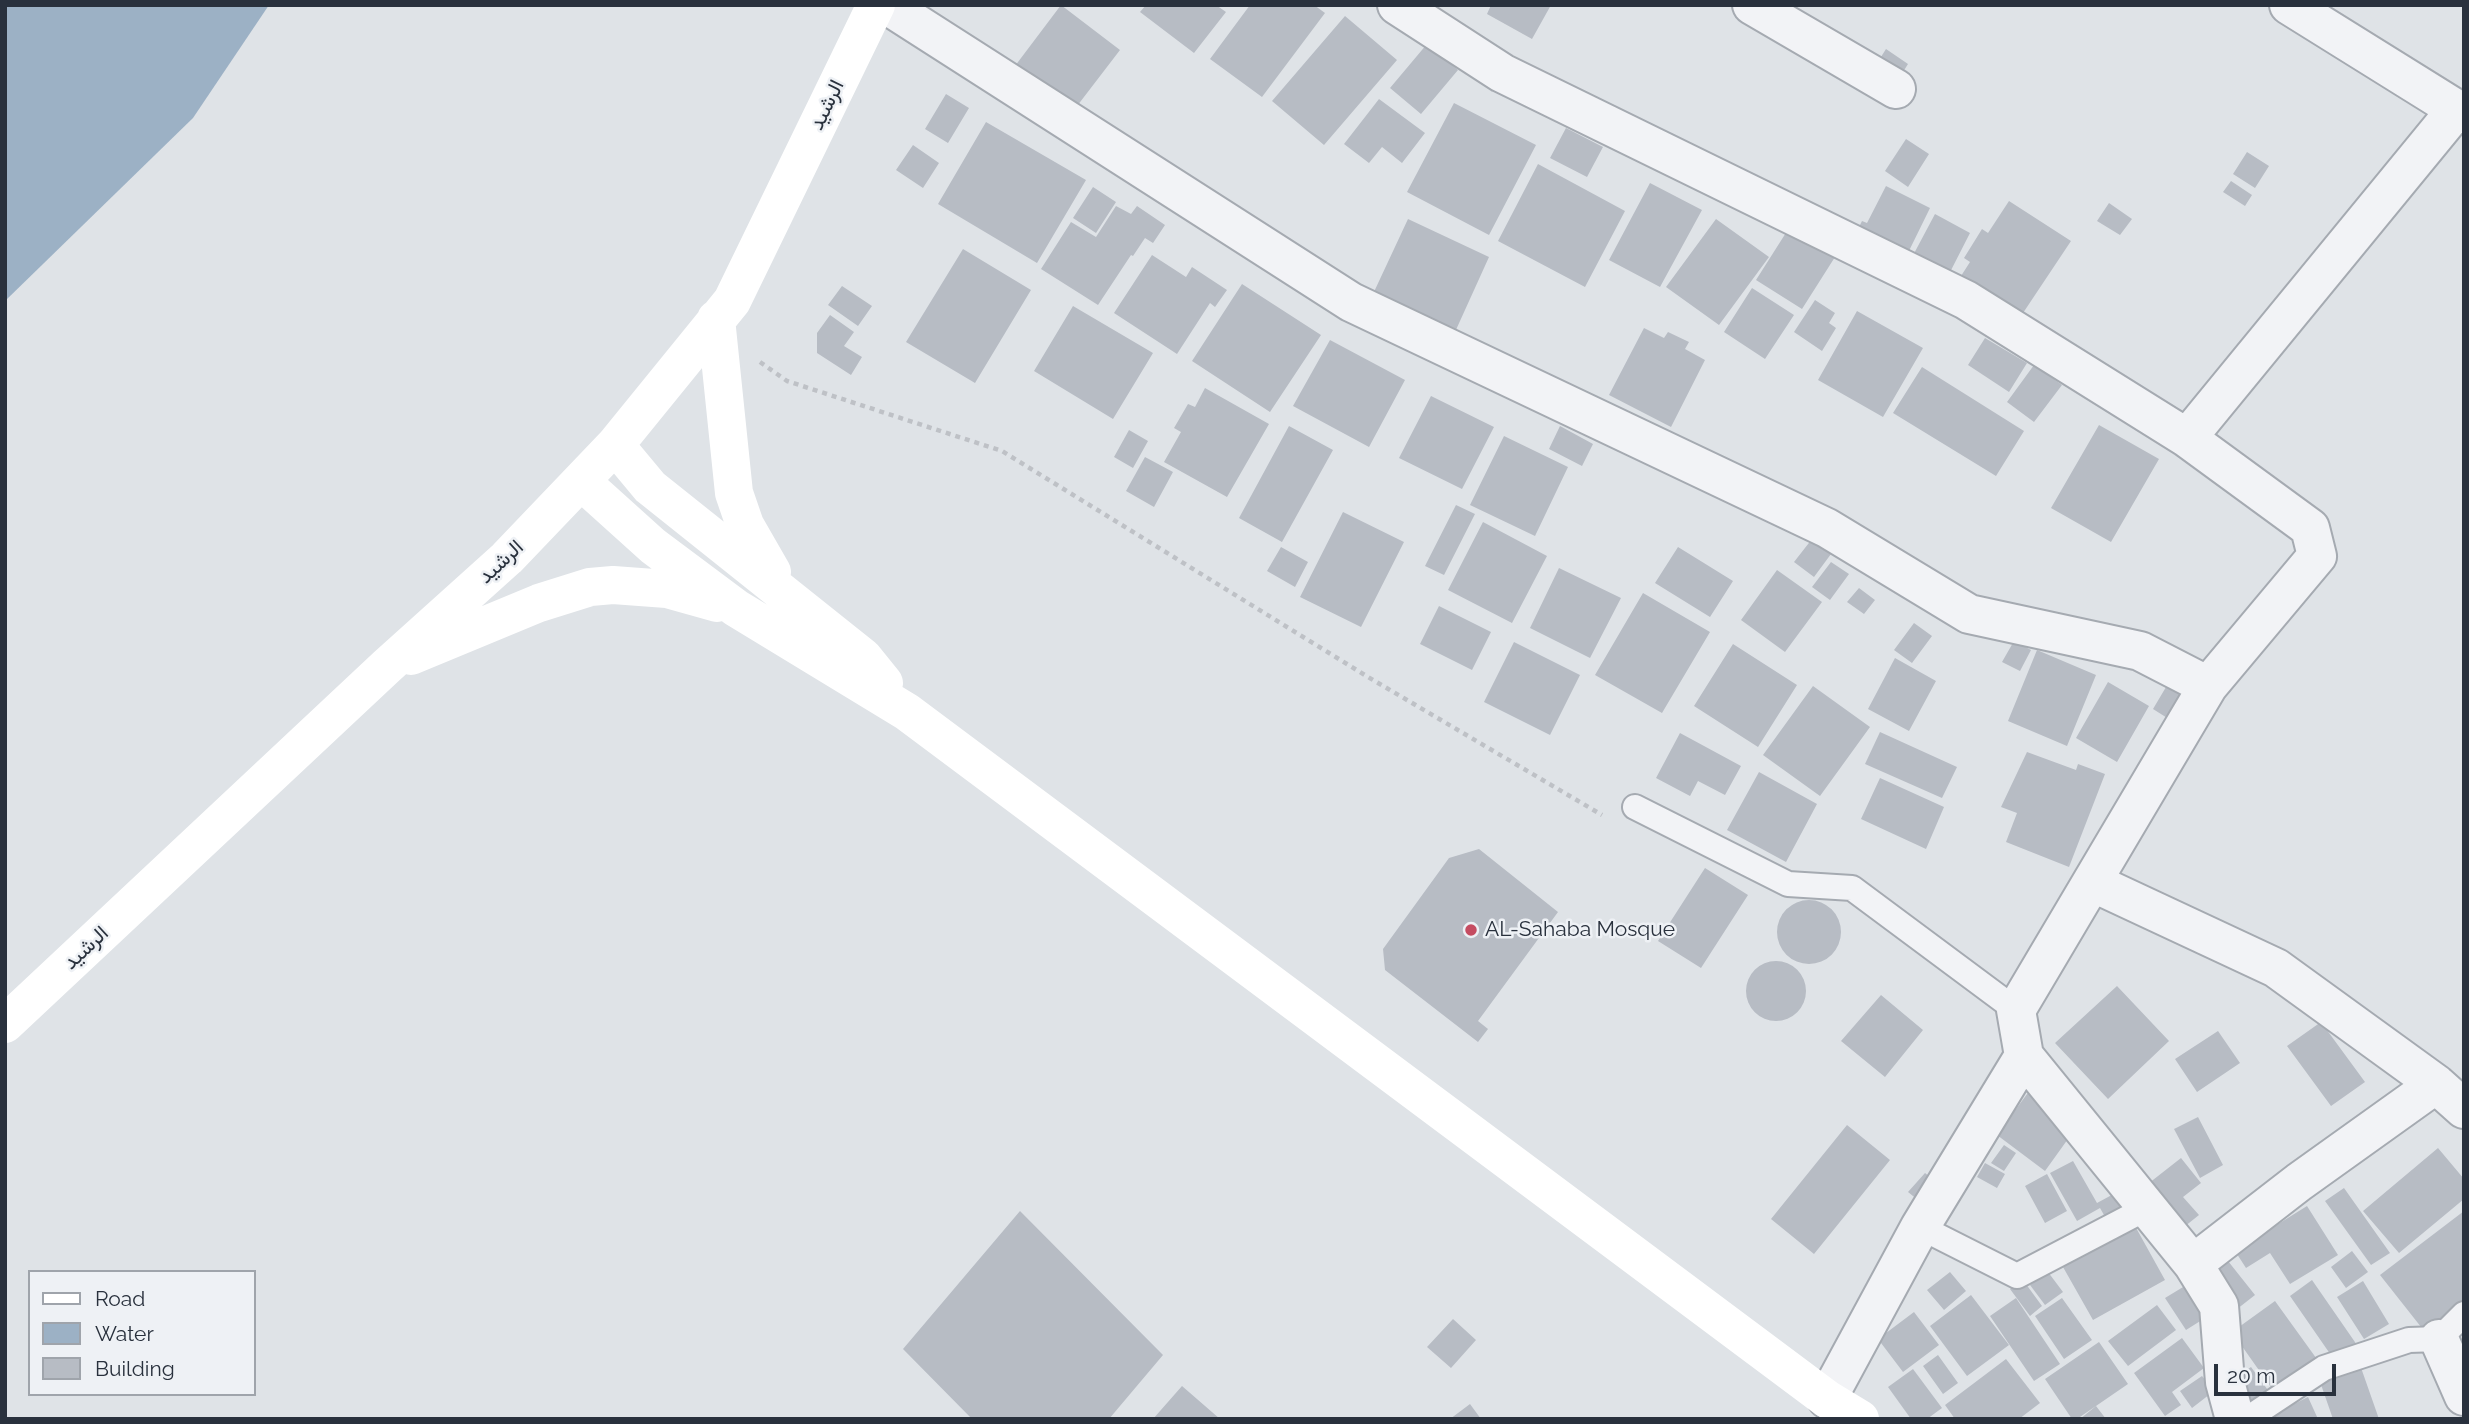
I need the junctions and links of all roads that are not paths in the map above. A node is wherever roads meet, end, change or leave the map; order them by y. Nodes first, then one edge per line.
1 (876, 5) edge
2 (887, 5) edge
3 (1397, 5) edge
4 (1752, 5) edge
5 (2289, 5) edge
6 (2339, 17) edge
7 (1896, 89) dead end
8 (2460, 112) edge
9 (716, 319) junction
10 (2187, 439) junction
11 (615, 445) junction
12 (582, 482) junction
13 (782, 589) junction
14 (736, 608) junction
15 (387, 666) junction
16 (2208, 686) junction
17 (907, 712) junction
18 (1635, 807) road end
19 (2094, 883) junction
20 (2016, 1010) junction
21 (5, 1024) edge
22 (2024, 1056) junction
23 (2436, 1084) junction
24 (2464, 1109) edge
25 (2145, 1209) junction
26 (1920, 1227) junction
27 (2193, 1264) junction
28 (2451, 1326) edge
29 (2464, 1396) edge
30 (1827, 1399) junction
31 (1860, 1419) edge
32 (2235, 1419) edge
33 (2247, 1419) edge

1 - 9 street, الرشيد
2 - 16 street
3 - 10 street
4 - 7 street
5 - 6 street
6 - 8 street
8 - 10 street
9 - 11 street, الرشيد
9 - 13 street
10 - 16 street
11 - 12 street, الرشيد
11 - 13 street
12 - 14 street
12 - 15 street, الرشيد
13 - 17 street
14 - 15 street
14 - 17 street
15 - 21 street, الرشيد
16 - 19 street
17 - 30 street
18 - 20 lane
19 - 20 street
19 - 23 street
20 - 22 street
22 - 25 street
22 - 26 street
23 - 24 street
23 - 27 street
25 - 26 lane
25 - 27 street
26 - 30 street
27 - 32 street
28 - 29 street
28 - 33 lane
30 - 31 street

